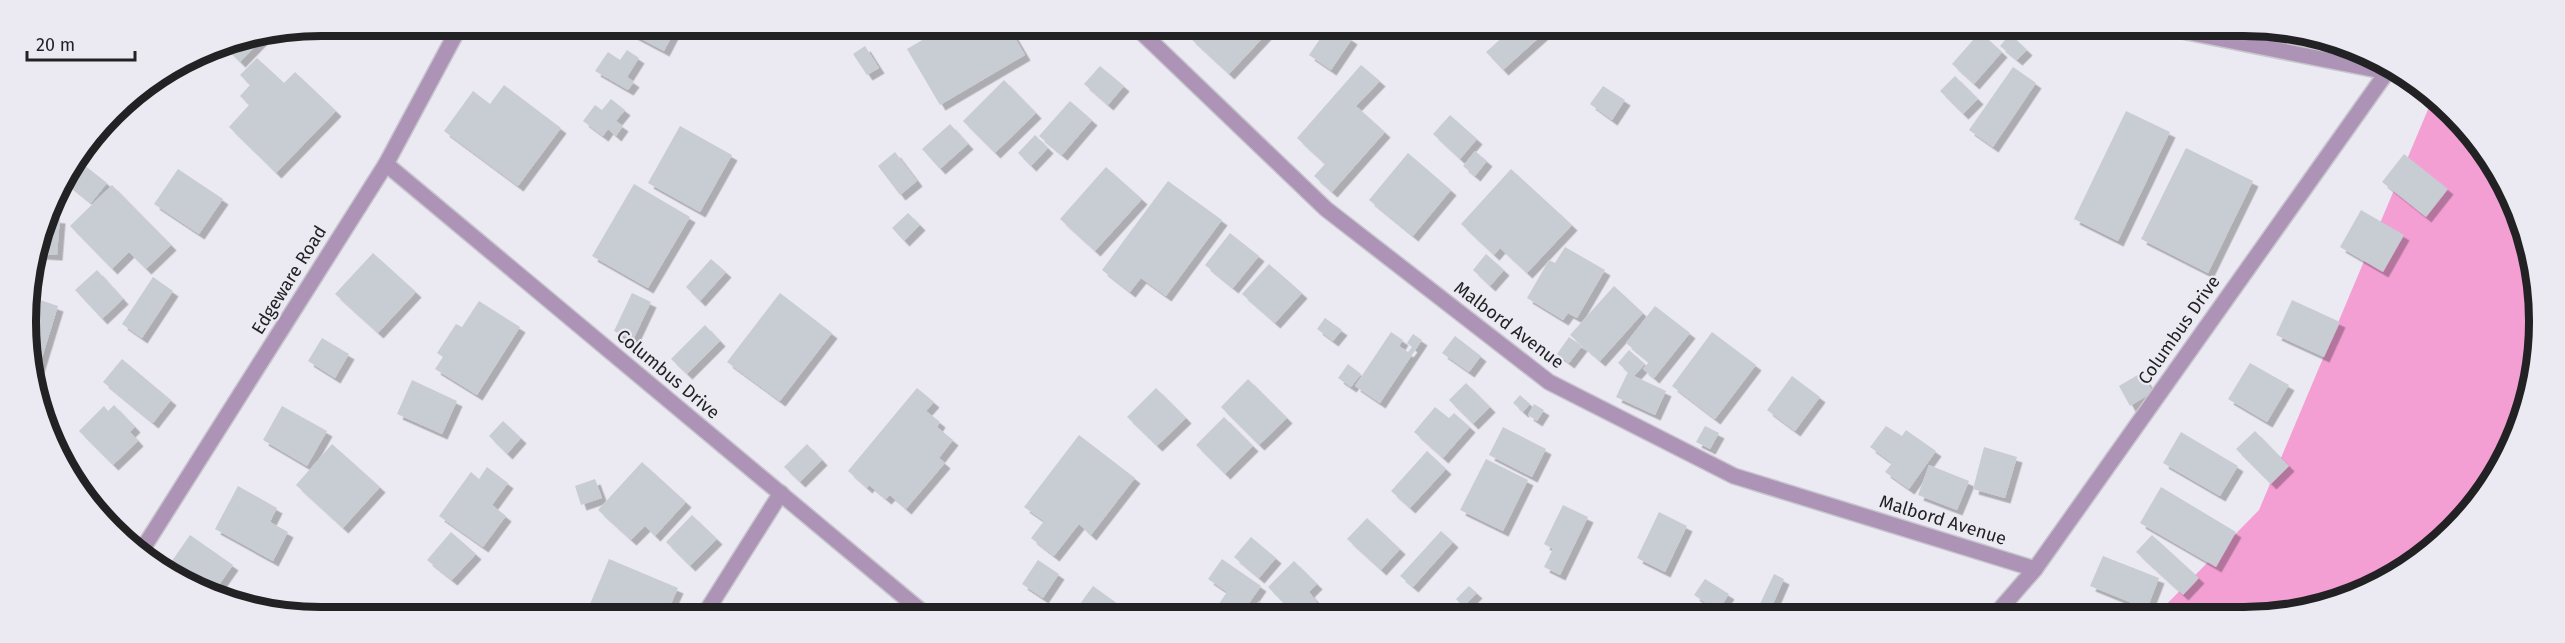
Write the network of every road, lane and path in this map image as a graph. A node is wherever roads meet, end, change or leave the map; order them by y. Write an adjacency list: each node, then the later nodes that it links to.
1 (455, 36): 6 (street, Edgeware Road)
2 (1145, 36): 9 (street, Malbord Avenue)
3 (2211, 36): 4 (street)
4 (2368, 64)
5 (2385, 74): 9 (street, Columbus Drive)
6 (386, 164): 7 (street, Columbus Drive); 8 (street, Edgeware Road)
7 (780, 493): 10 (street); 11 (street, Columbus Drive)
8 (145, 545)
9 (2035, 569): 12 (street, Columbus Drive)
10 (709, 607)
11 (916, 607)
12 (2002, 607)

